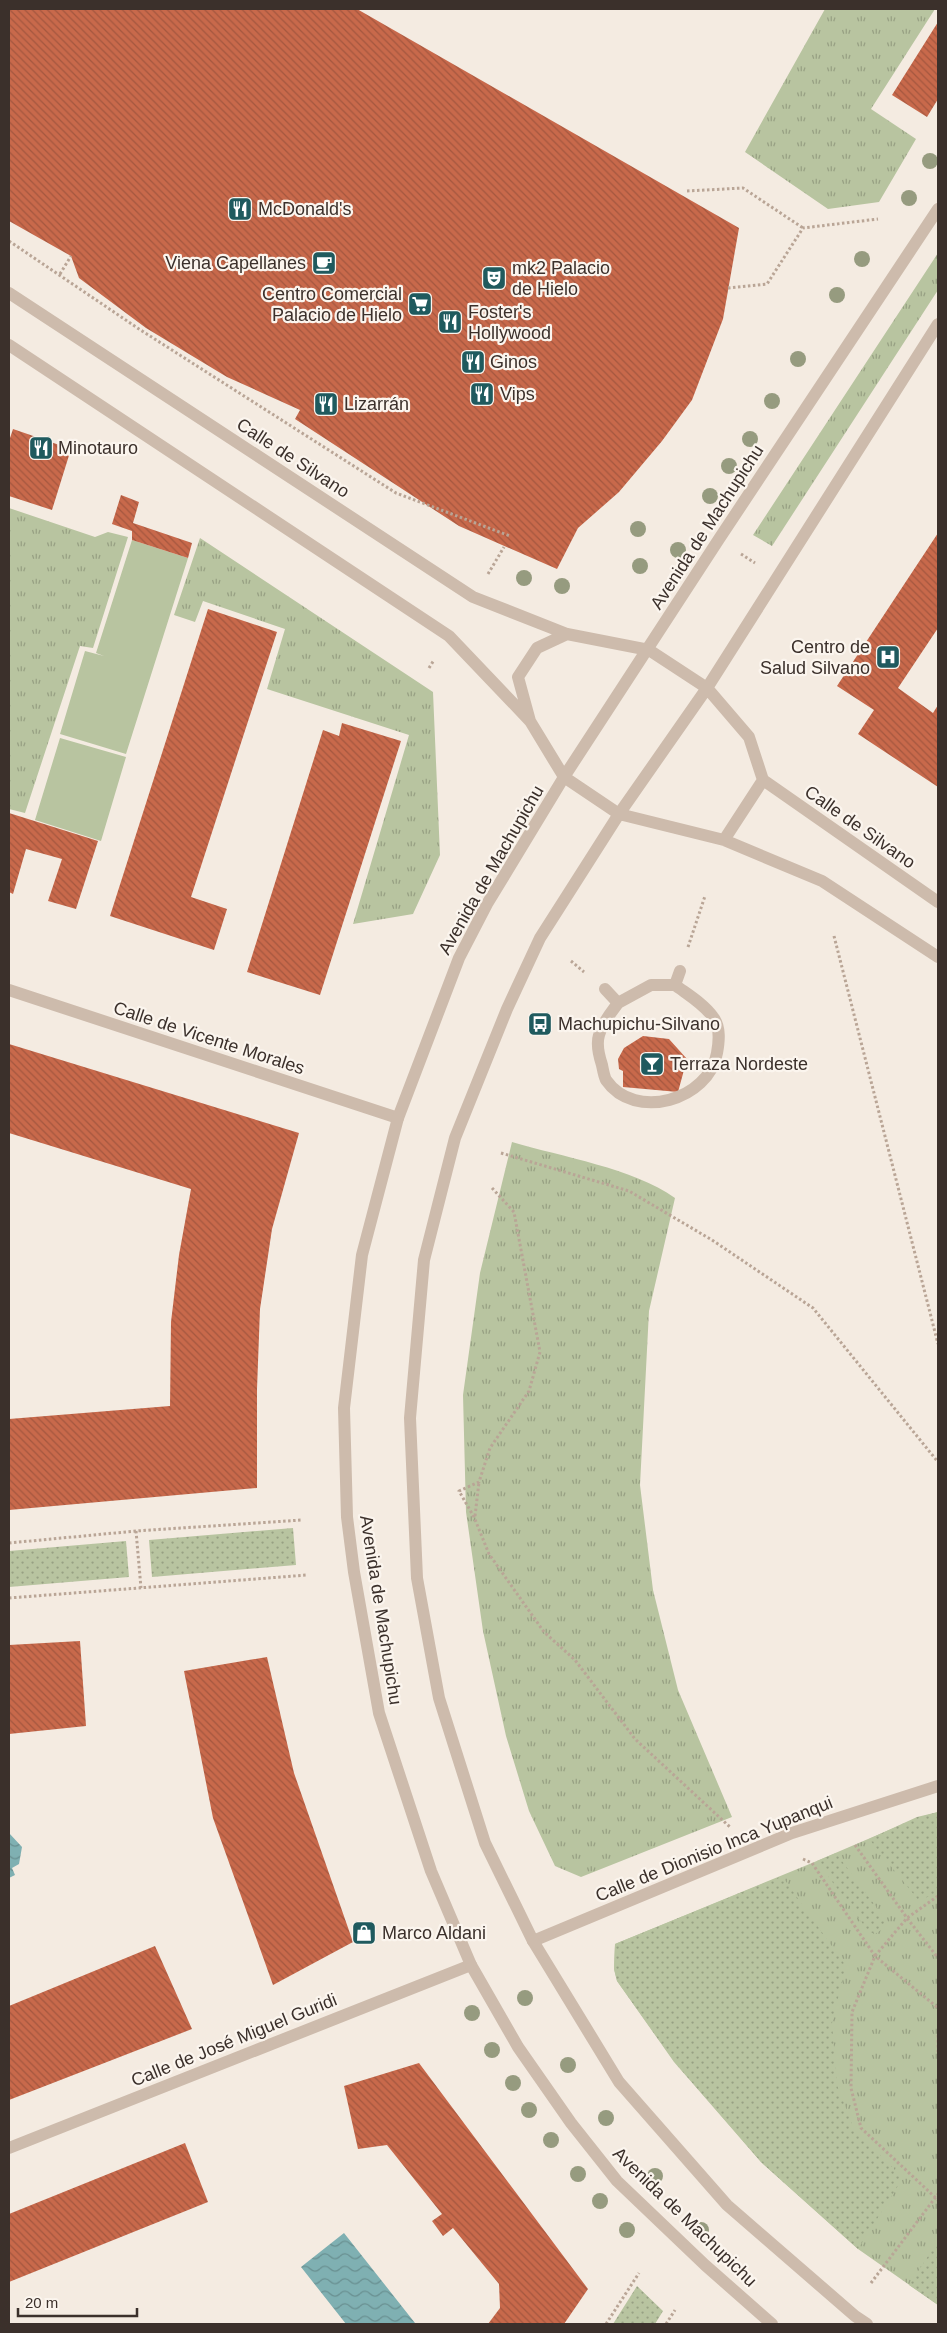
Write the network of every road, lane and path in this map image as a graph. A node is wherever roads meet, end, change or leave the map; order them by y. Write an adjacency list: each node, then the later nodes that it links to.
1 (687, 192): 4 (path)
2 (938, 209): 16 (street, Avenida de Machupichu)
3 (878, 219): 4 (path)
4 (803, 228): 8 (path)
5 (9, 240): 7 (path)
6 (71, 256): 7 (path)
7 (60, 274): 12 (path)
8 (728, 288)
9 (9, 293): 15 (street, Calle de Silvano)
10 (938, 324): 17 (street)
11 (9, 345): 18 (street)
12 (510, 536)
13 (740, 553): 14 (path)
14 (759, 565)
15 (567, 634): 16 (street, Calle de Silvano); 18 (street)
16 (648, 650): 17 (street); 19 (street, Avenida de Machupichu)
17 (707, 688): 20 (street); 21 (street)
18 (530, 721): 19 (street)
19 (564, 777): 21 (street); 32 (street, Avenida de Machupichu)
20 (763, 780): 22 (street); 24 (street, Calle de Silvano)
21 (619, 814): 22 (street); 50 (street)
22 (724, 840): 26 (street)
23 (705, 896): 27 (path)
24 (938, 902)
25 (834, 936): 35 (path)
26 (938, 957)
27 (680, 972): 28 (street)
28 (675, 985): 31 (street); 31 (street)
29 (605, 989): 31 (street)
30 (9, 990): 32 (street, Calle de Vicente Morales)
31 (618, 1003)
32 (398, 1118): 53 (street, Avenida de Machupichu)
33 (501, 1153): 36 (path)
34 (492, 1188): 37 (path)
35 (938, 1344)
36 (938, 1462)
37 (479, 1482): 38 (path); 38 (path)
38 (474, 1517): 46 (path)
39 (302, 1520): 40 (path)
40 (136, 1531): 41 (path); 43 (path)
41 (9, 1543)
42 (307, 1575): 43 (path)
43 (141, 1588): 44 (path)
44 (9, 1598)
45 (938, 1786): 46 (street, Calle de Dionisio Inca Yupanqui)
46 (772, 1843): 50 (street, Calle de Dionisio Inca Yupanqui); 51 (path)
47 (855, 1845): 49 (path)
48 (938, 1896): 49 (path)
49 (907, 1918): 51 (path); 52 (path)
50 (532, 1941): 66 (street)
51 (875, 1956): 54 (path); 59 (path)
52 (938, 1958)
53 (472, 1965): 57 (street, Calle de José Miguel Guridi); 65 (street, Avenida de Machupichu)
54 (938, 2008)
55 (938, 2035): 56 (path)
56 (938, 2052)
57 (9, 2148)
58 (938, 2194): 59 (path)
59 (937, 2199): 61 (path)
60 (639, 2273): 63 (path)
61 (871, 2283)
62 (675, 2310): 64 (path)
63 (606, 2324)
64 (666, 2324)
65 (772, 2324)
66 (867, 2324)

